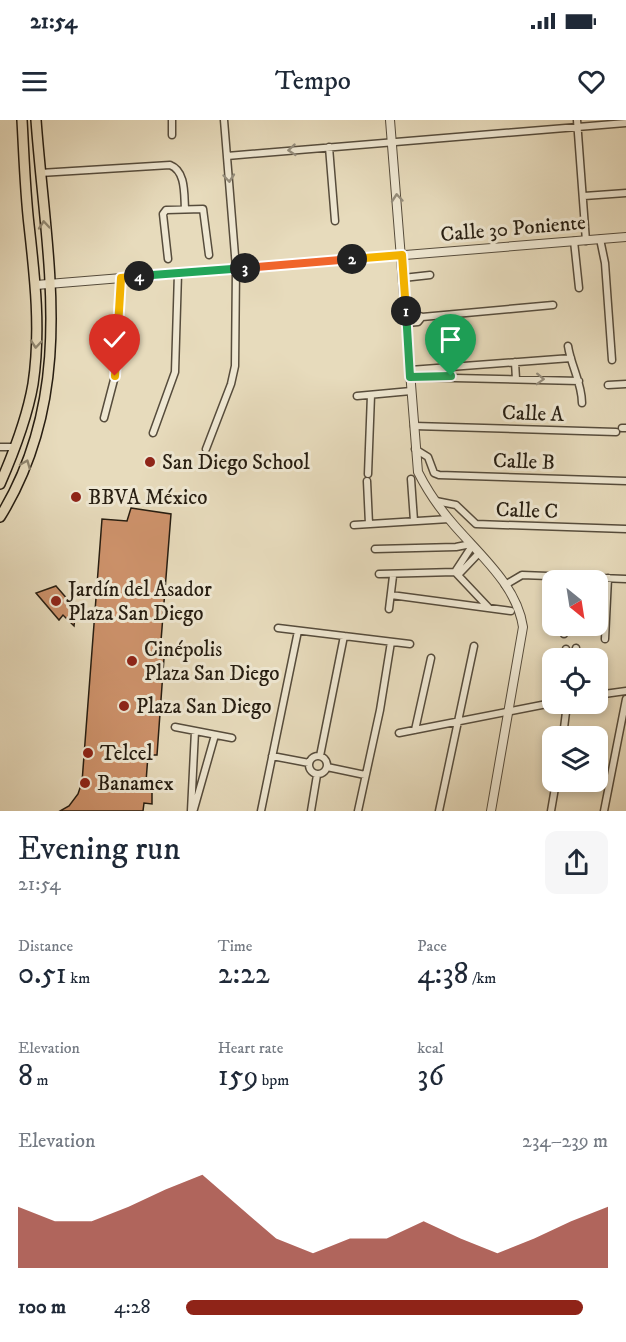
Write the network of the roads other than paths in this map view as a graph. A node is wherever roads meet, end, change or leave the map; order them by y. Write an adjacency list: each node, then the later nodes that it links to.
1 (22, 120): 30 (main road)
2 (36, 120): 12 (main road)
3 (172, 120): 8 (street)
4 (224, 120): 11 (street)
5 (390, 120): 9 (street)
6 (577, 123): 7 (street); 9 (street); 14 (street)
7 (626, 123)
8 (172, 135)
9 (392, 141): 10 (street); 22 (street, one-way to 9)
10 (329, 147): 11 (street, one-way to 11); 16 (street)
11 (227, 156): 24 (street, one-way to 24)
12 (40, 173): 15 (street); 29 (main road, one-way to 12)
13 (626, 193): 14 (street)
14 (584, 196): 20 (street)
15 (185, 209): 21 (street); 23 (street)
16 (335, 221)
17 (626, 237): 18 (street, Calle 30 Poniente)
18 (600, 239): 20 (street, Calle 30 Poniente); 36 (street)
19 (574, 241): 20 (street, Calle 30 Poniente); 22 (street, Calle 30 Poniente); 31 (street)
20 (585, 241)
21 (209, 255)
22 (402, 255): 24 (street, Calle 30 Poniente); 28 (street)
23 (168, 259)
24 (236, 268): 25 (street, Calle 30 Poniente); 54 (street)
25 (178, 273): 27 (street, Calle 30 Poniente); 50 (street)
26 (430, 275): 28 (street)
27 (121, 278): 29 (street, Calle 30 Poniente); 47 (street)
28 (403, 278): 33 (street)
29 (50, 283): 30 (street, Calle 30 Poniente); 59 (main road, one-way to 29)
30 (36, 285): 52 (main road, one-way to 52)
31 (579, 288)
32 (553, 305): 33 (street)
33 (406, 319): 38 (street)
34 (568, 346): 35 (street)
35 (571, 358): 37 (street); 40 (street)
36 (612, 360)
37 (515, 362): 38 (street); 39 (street)
38 (410, 373): 39 (street); 43 (street)
39 (516, 379): 40 (street, one-way to 40)
40 (579, 381): 46 (street)
41 (626, 384): 42 (street)
42 (608, 385)
43 (411, 391): 44 (street); 48 (street)
44 (371, 395): 45 (street); 62 (street)
45 (357, 396)
46 (582, 403)
47 (104, 418)
48 (414, 426): 49 (street, Calle A); 53 (street)
49 (621, 430)
50 (153, 433)
51 (0, 447): 52 (street)
52 (16, 447): 57 (main road)
53 (416, 449): 56 (street, Calle B); 58 (street)
54 (206, 450)
55 (411, 479): 61 (street)
56 (626, 481)
57 (0, 484)
58 (436, 501): 60 (street); 64 (street, Calle C)
59 (0, 517)
60 (449, 519): 61 (street); 65 (street)
61 (414, 521): 62 (street)
62 (369, 524): 63 (street)
63 (354, 525)
64 (626, 529)
65 (471, 545): 66 (street); 67 (street); 68 (street)
66 (375, 549)
67 (479, 553): 68 (street); 74 (street)
68 (457, 573): 70 (street); 76 (street)
69 (379, 574): 70 (street)
70 (393, 576): 75 (street)
71 (542, 577): 74 (street)
72 (608, 578): 73 (street)
73 (626, 579)
74 (505, 585): 92 (street)
75 (391, 595): 76 (street); 77 (street)
76 (489, 608): 78 (street)
77 (389, 609)
78 (511, 611)
79 (278, 628): 80 (street)
80 (298, 631): 81 (street); 100 (street)
81 (344, 636): 84 (street); 101 (street)
82 (605, 636): 83 (street)
83 (605, 639)
84 (391, 642): 85 (street); 105 (street)
85 (410, 644)
86 (474, 646): 93 (street)
87 (431, 658): 95 (street)
88 (626, 691): 89 (street)
89 (608, 693)
90 (626, 699): 114 (street)
91 (542, 705): 92 (street)
92 (509, 711): 93 (street); 112 (street)
93 (457, 722): 95 (street); 111 (street)
94 (175, 727): 96 (street)
95 (415, 730): 97 (street)
96 (195, 731): 98 (street); 107 (street)
97 (399, 733)
98 (215, 735): 99 (street); 107 (street)
99 (232, 738)
100 (272, 756): 102 (street); 108 (street)
101 (320, 756): 102 (street); 103 (street)
102 (309, 763): 104 (street)
103 (327, 767): 104 (street); 105 (street)
104 (317, 775): 109 (street)
105 (365, 775): 110 (street)
106 (554, 792): 113 (street)
107 (193, 811)
108 (261, 811)
109 (311, 811)
110 (358, 811)
111 (439, 811)
112 (491, 811)
113 (551, 811)
114 (604, 811)

